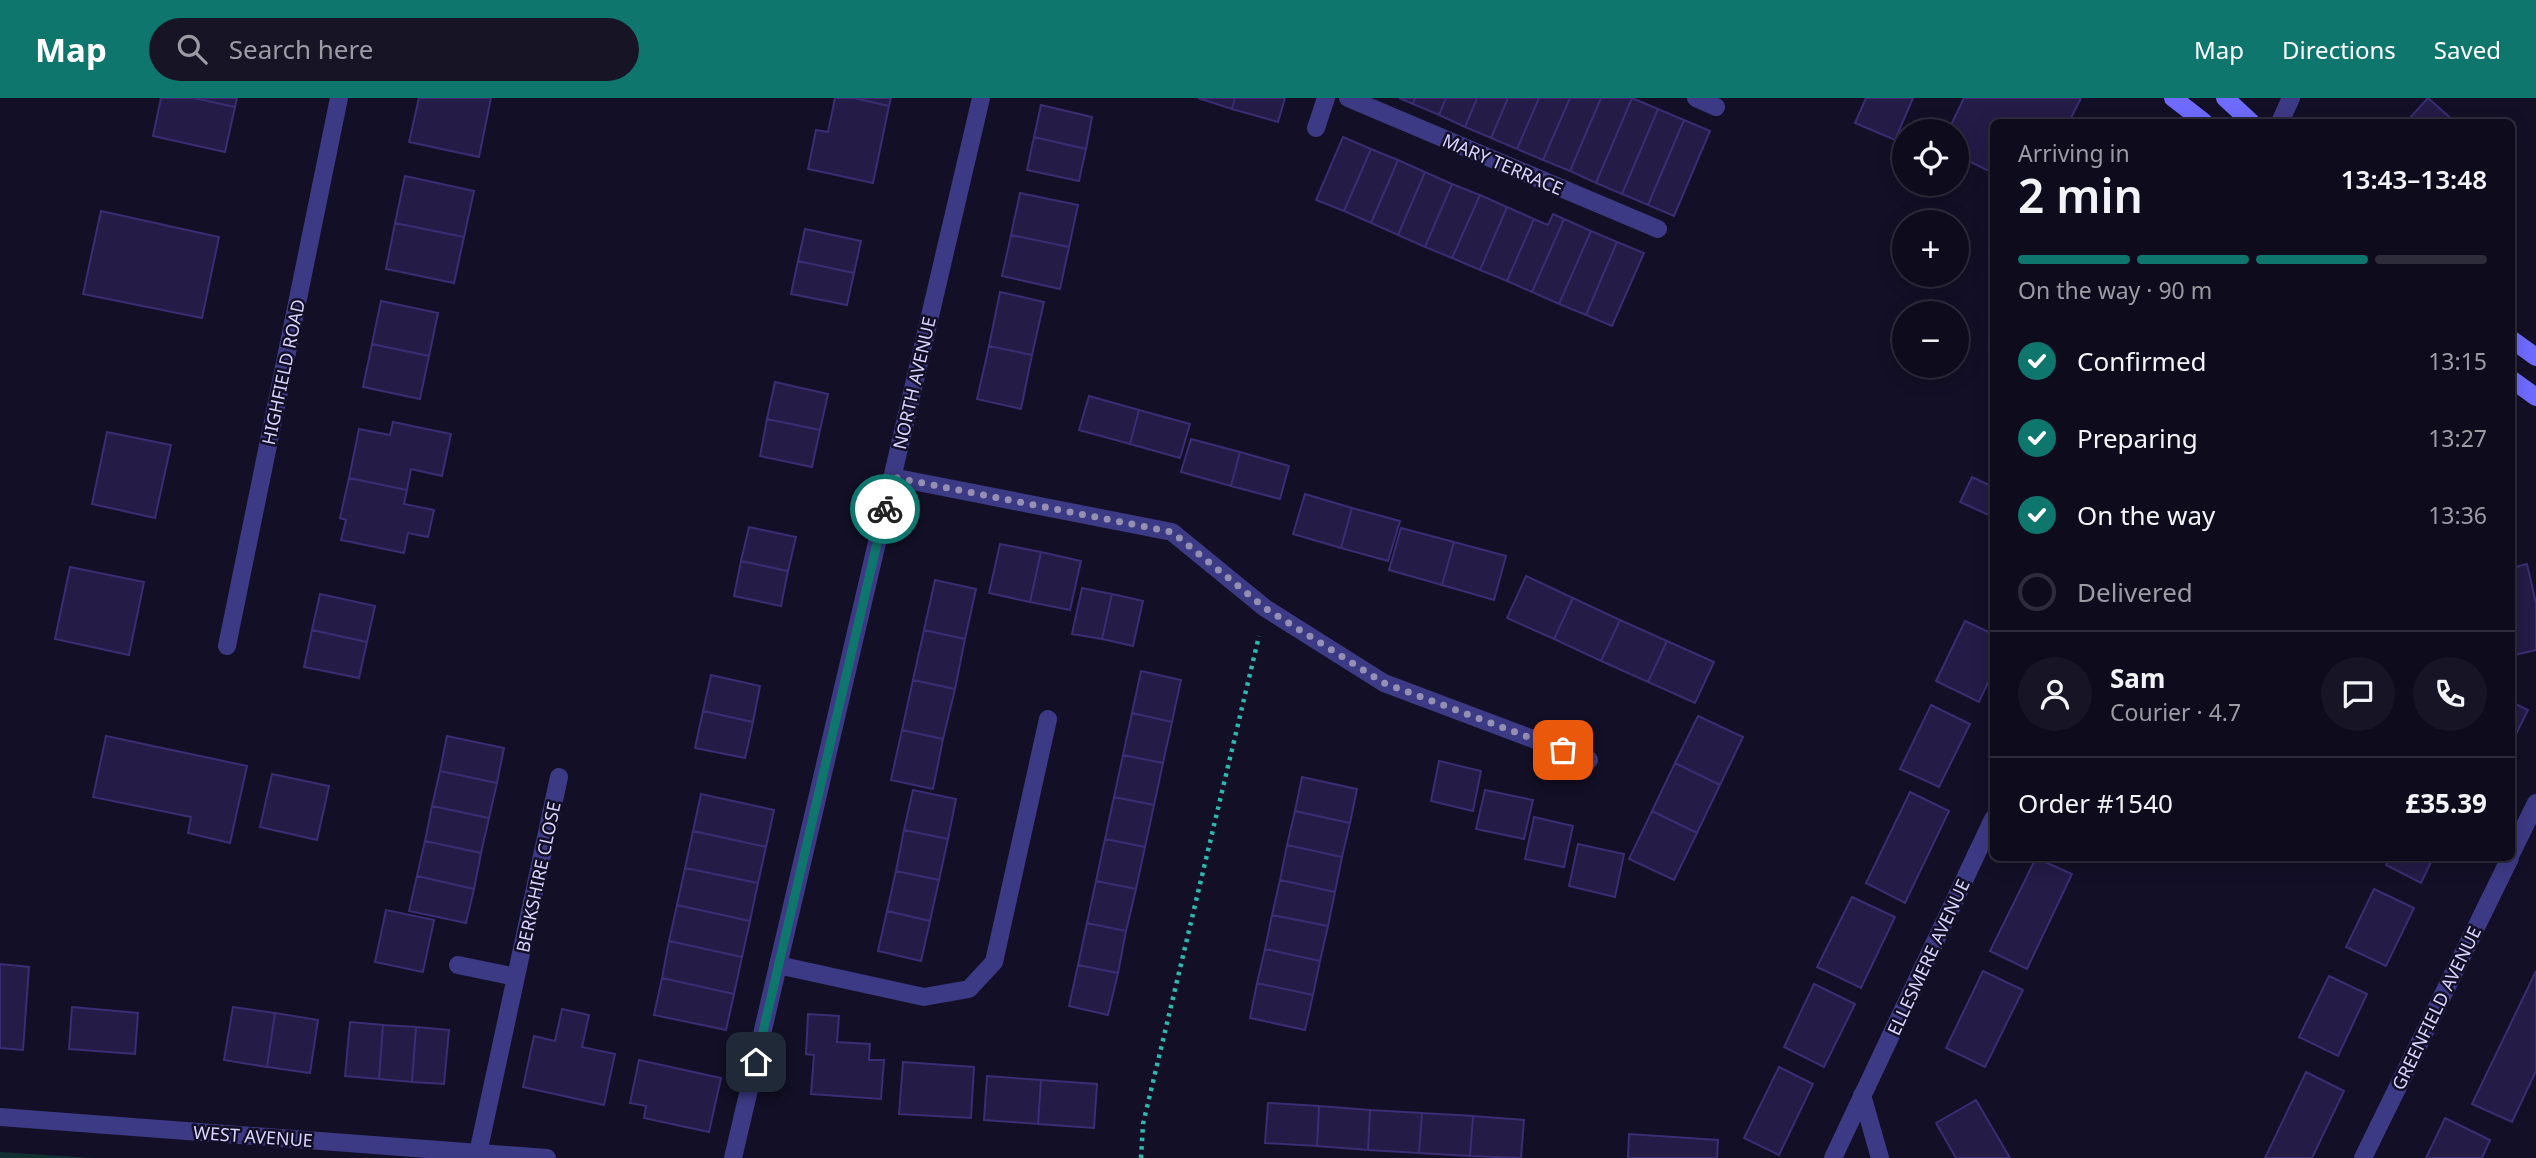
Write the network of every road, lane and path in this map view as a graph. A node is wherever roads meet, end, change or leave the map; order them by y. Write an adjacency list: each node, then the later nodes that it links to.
1 (339, 98): 21 (street, HIGHFIELD ROAD)
2 (981, 98): 19 (street, NORTH AVENUE)
3 (1326, 98): 13 (street)
4 (1348, 98): 14 (street, MARY TERRACE)
5 (1696, 98): 9 (street)
6 (2173, 98): 10 (main road)
7 (2225, 98): 11 (main road)
8 (2291, 98): 12 (street)
9 (1716, 107)
10 (2200, 119)
11 (2248, 119)
12 (2281, 119)
13 (1316, 128)
14 (1658, 229)
15 (2515, 342): 16 (main road)
16 (2536, 357)
17 (2515, 382): 18 (main road)
18 (2536, 397)
19 (892, 477): 20 (street); 30 (street, NORTH AVENUE)
20 (1265, 608): 23 (street); 37 (path)
21 (227, 646)
22 (1048, 719): 30 (street)
23 (1589, 760)
24 (559, 777): 31 (street, BERKSHIRE CLOSE)
25 (2536, 803): 27 (street, GREENFIELD AVENUE)
26 (1990, 825): 32 (street, ELLESMERE AVENUE)
27 (2515, 846)
28 (2508, 861): 40 (street, GREENFIELD AVENUE)
29 (458, 965): 31 (street, BERKSHIRE CLOSE)
30 (778, 965): 36 (street, NORTH AVENUE)
31 (516, 977): 34 (street, BERKSHIRE CLOSE)
32 (1863, 1095): 38 (street, ELLESMERE AVENUE); 39 (street)
33 (0, 1117): 34 (street, WEST AVENUE)
34 (478, 1153): 35 (street, WEST AVENUE)
35 (547, 1158)
36 (733, 1158)
37 (1141, 1158)
38 (1833, 1158)
39 (1880, 1158)
40 (2363, 1158)

